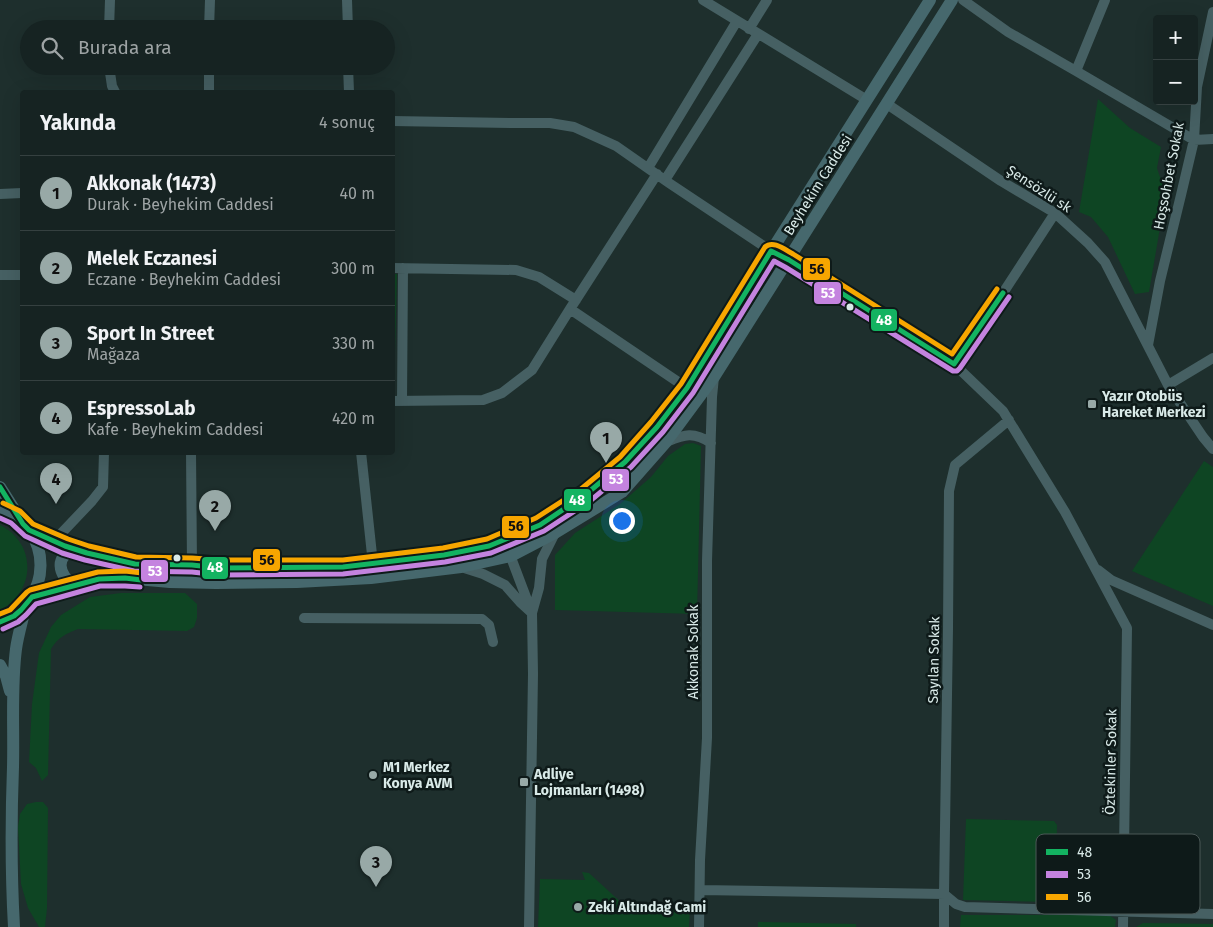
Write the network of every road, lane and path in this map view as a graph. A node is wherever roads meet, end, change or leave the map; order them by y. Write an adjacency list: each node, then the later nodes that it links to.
1 (110, 0): 11 (street)
2 (210, 0): 12 (street)
3 (347, 0): 13 (street)
4 (703, 0): 14 (street)
5 (767, 0): 15 (street)
6 (930, 0): 23 (main road, Beyhekim Caddesi)
7 (952, 0): 24 (main road, Beyhekim Caddesi)
8 (963, 0): 16 (street)
9 (1104, 0): 16 (street)
10 (1213, 12): 27 (street, Hoşsohbet Sokak)
11 (109, 20)
12 (209, 20)
13 (348, 20)
14 (737, 21): 15 (street); 28 (street)
15 (754, 31): 23 (street); 29 (street)
16 (1076, 71): 27 (street)
17 (111, 75): 20 (street)
18 (209, 75): 21 (street)
19 (348, 75): 22 (street)
20 (114, 90)
21 (209, 90)
22 (349, 90)
23 (866, 100): 33 (main road, Beyhekim Caddesi)
24 (887, 104): 32 (street, Şensözlü sk); 34 (main road, Beyhekim Caddesi)
25 (395, 121): 28 (street)
26 (1213, 139): 27 (street)
27 (1194, 140): 40 (street, Hoşsohbet Sokak)
28 (648, 168): 29 (street)
29 (661, 177): 33 (street); 38 (street)
30 (20, 193): 31 (street)
31 (0, 194)
32 (1055, 213): 40 (street, Şensözlü sk); 42 (street)
33 (771, 251): 34 (street); 45 (main road, Beyhekim Caddesi)
34 (789, 260): 42 (street); 43 (main road, Beyhekim Caddesi)
35 (398, 268): 38 (street); 46 (street)
36 (0, 275): 37 (street)
37 (20, 276)
38 (576, 300): 39 (street)
39 (570, 309): 45 (street); 46 (street)
40 (1148, 345): 44 (street, Şensözlü sk)
41 (1213, 358): 44 (street)
42 (954, 364): 47 (street)
43 (714, 377): 48 (main road, Beyhekim Caddesi); 49 (street, Akkonak Sokak)
44 (1168, 385): 50 (street, Şensözlü sk)
45 (687, 388): 58 (main road, Beyhekim Caddesi)
46 (397, 401)
47 (1008, 420): 65 (street); 77 (street, Sayılan Sokak)
48 (666, 442): 49 (street); 57 (main road, Beyhekim Caddesi)
49 (711, 443): 76 (street, Akkonak Sokak)
50 (1213, 449)
51 (104, 455): 59 (street)
52 (191, 455): 63 (street)
53 (361, 455): 62 (street)
54 (0, 488): 56 (main road)
55 (0, 510): 56 (main road, Beyhekim Caddesi)
56 (26, 527): 59 (main road, Beyhekim Caddesi); 67 (main road)
57 (555, 533): 61 (main road, Beyhekim Caddesi); 68 (street)
58 (504, 540): 61 (street); 62 (main road, Beyhekim Caddesi)
59 (54, 541): 60 (main road, Beyhekim Caddesi)
60 (75, 550): 63 (main road, Beyhekim Caddesi); 66 (main road)
61 (511, 556): 64 (main road, Beyhekim Caddesi); 68 (street)
62 (373, 564): 63 (main road, Beyhekim Caddesi)
63 (192, 565)
64 (461, 567): 66 (main road, Beyhekim Caddesi); 68 (street)
65 (1095, 568): 71 (street); 75 (street, Öztekinler Sokak)
66 (74, 585): 67 (main road, Beyhekim Caddesi)
67 (29, 601): 70 (main road); 74 (main road)
68 (532, 613): 83 (street)
69 (304, 618): 72 (street)
70 (0, 622)
71 (1213, 625)
72 (493, 642)
73 (0, 665): 74 (main road)
74 (13, 700): 82 (main road)
75 (1123, 834)
76 (700, 890): 77 (street); 84 (street, Akkonak Sokak)
77 (944, 894): 78 (street); 85 (street, Sayılan Sokak)
78 (1036, 910)
79 (1122, 914): 86 (street, Öztekinler Sokak)
80 (1200, 914): 81 (street)
81 (1213, 914)
82 (14, 927)
83 (529, 927)
84 (699, 927)
85 (944, 927)
86 (1123, 927)

